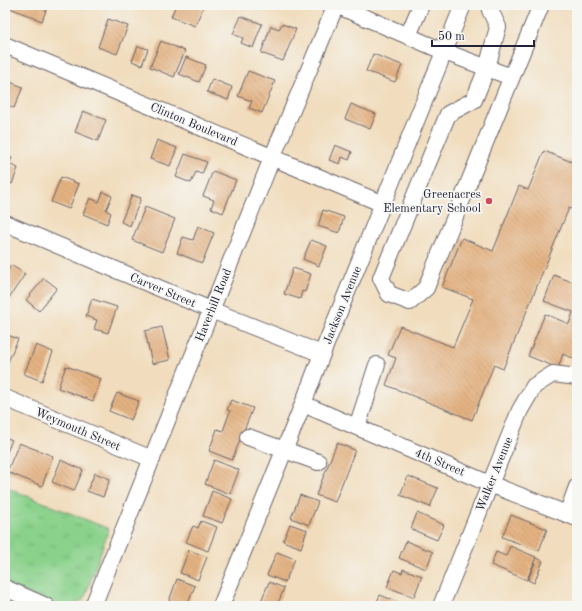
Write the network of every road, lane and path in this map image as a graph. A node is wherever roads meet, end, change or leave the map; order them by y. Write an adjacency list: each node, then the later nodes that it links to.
1 (336, 5): 6 (street); 11 (street, Haverhill Road)
2 (421, 5): 6 (street)
3 (463, 5): 8 (street, Jackson Avenue)
4 (491, 5): 9 (street)
5 (541, 5): 10 (street)
6 (408, 36): 8 (street)
7 (5, 45): 11 (street, Clinton Boulevard)
8 (445, 52): 9 (street); 12 (street, Jackson Avenue)
9 (487, 68): 10 (street); 10 (street)
10 (511, 77)
11 (272, 158): 12 (street, Clinton Boulevard); 14 (street, Haverhill Road)
12 (383, 204): 15 (street, Jackson Avenue)
13 (5, 223): 14 (street, Carver Street)
14 (211, 310): 15 (street, Carver Street); 23 (street, Haverhill Road)
15 (322, 354): 19 (street, Jackson Avenue)
16 (377, 365): 20 (street)
17 (577, 377): 25 (street, Walker Avenue)
18 (5, 398): 23 (street, Weymouth Street)
19 (304, 404): 20 (street, 4th Street); 22 (street, Jackson Avenue)
20 (357, 427): 25 (street, 4th Street)
21 (248, 437): 22 (street)
22 (285, 450): 24 (street); 31 (street, Jackson Avenue)
23 (152, 459): 30 (street, Haverhill Road)
24 (318, 462)
25 (490, 484): 27 (street, 4th Street); 32 (street, Walker Avenue)
26 (577, 487): 27 (street)
27 (572, 516)
28 (5, 588): 29 (street)
29 (37, 604)
30 (93, 606)
31 (221, 606)
32 (440, 606)

